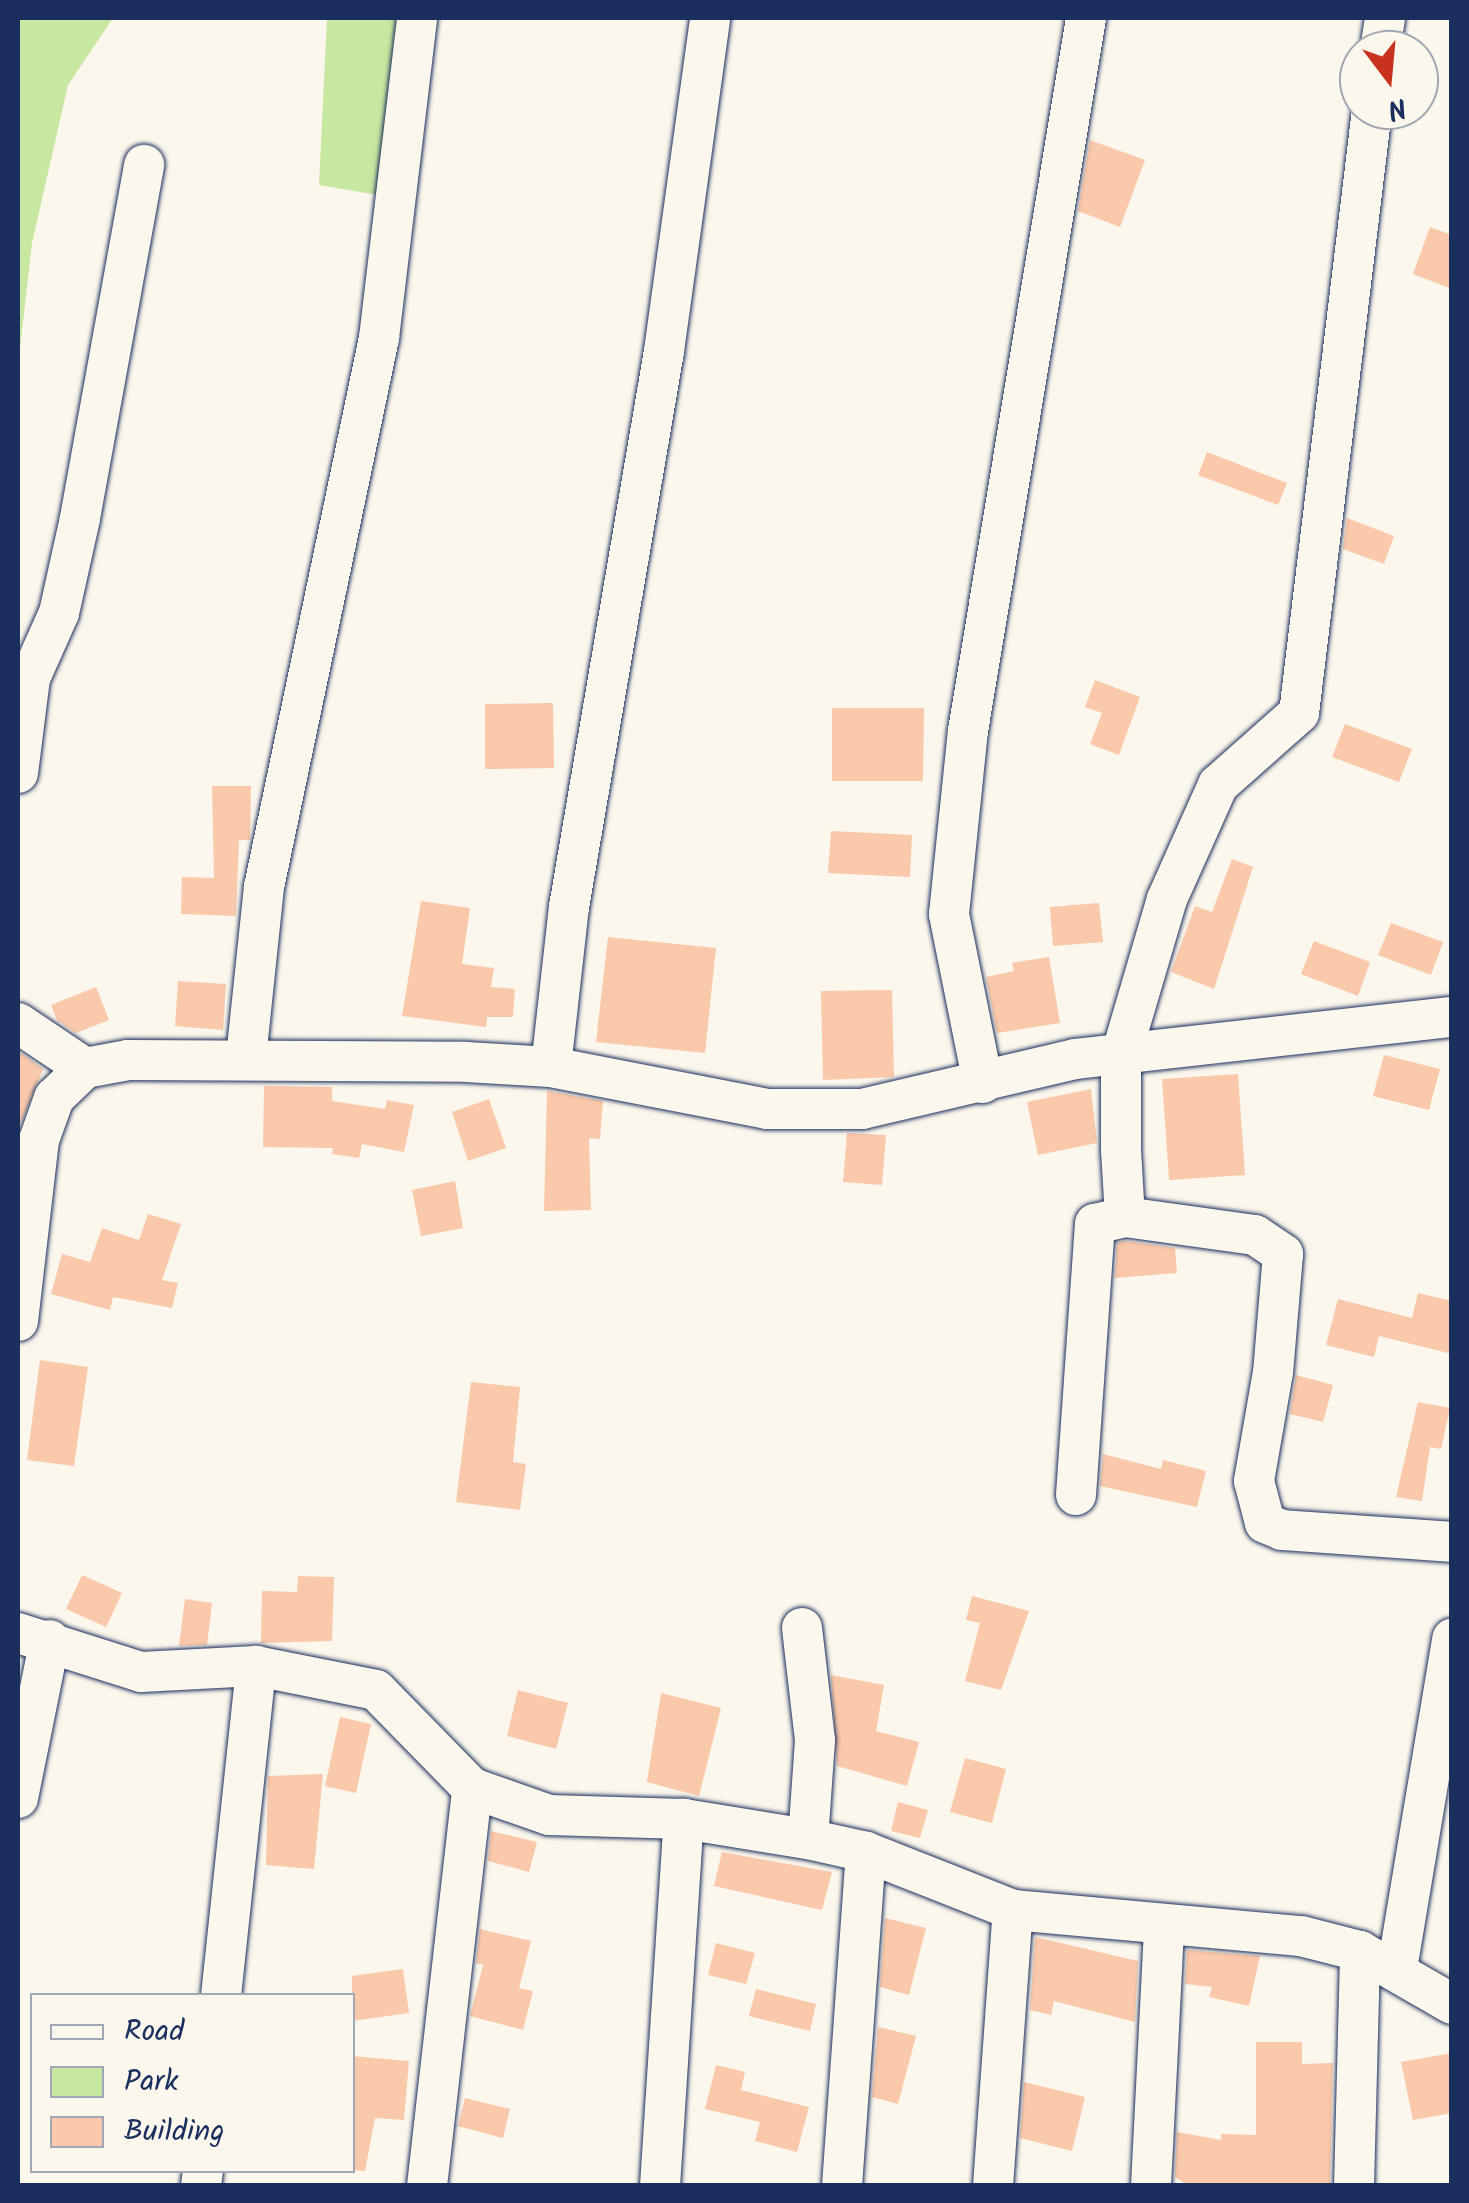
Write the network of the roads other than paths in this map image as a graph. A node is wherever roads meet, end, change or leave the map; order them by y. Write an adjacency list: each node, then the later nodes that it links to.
1 (418, 18): 10 (street)
2 (710, 18): 11 (street)
3 (1086, 18): 13 (street)
4 (1370, 130): 9 (street)
5 (144, 165): 6 (street)
6 (18, 774)
7 (1452, 1017): 9 (street)
8 (18, 1023): 12 (street)
9 (1121, 1055): 13 (street); 14 (street)
10 (246, 1058): 11 (street); 12 (street)
11 (551, 1067): 13 (street)
12 (85, 1068): 15 (street)
13 (983, 1083)
14 (1125, 1217): 16 (street); 17 (street)
15 (18, 1321)
16 (1076, 1496)
17 (1452, 1542)
18 (802, 1628): 25 (street)
19 (34, 1637): 21 (street); 23 (street)
20 (1452, 1639): 30 (street)
21 (256, 1666): 22 (street); 31 (street)
22 (472, 1788): 24 (street); 33 (street)
23 (18, 1798)
24 (684, 1819): 25 (street); 34 (street)
25 (808, 1839): 26 (street)
26 (866, 1852): 27 (street); 35 (street)
27 (1013, 1910): 28 (street); 36 (street)
28 (1164, 1926): 29 (street); 37 (street)
29 (1360, 1951): 30 (street); 38 (street)
30 (1397, 1969): 32 (street)
31 (221, 1993)
32 (1452, 2004)
33 (427, 2186)
34 (660, 2186)
35 (842, 2186)
36 (993, 2186)
37 (1151, 2186)
38 (1354, 2186)

